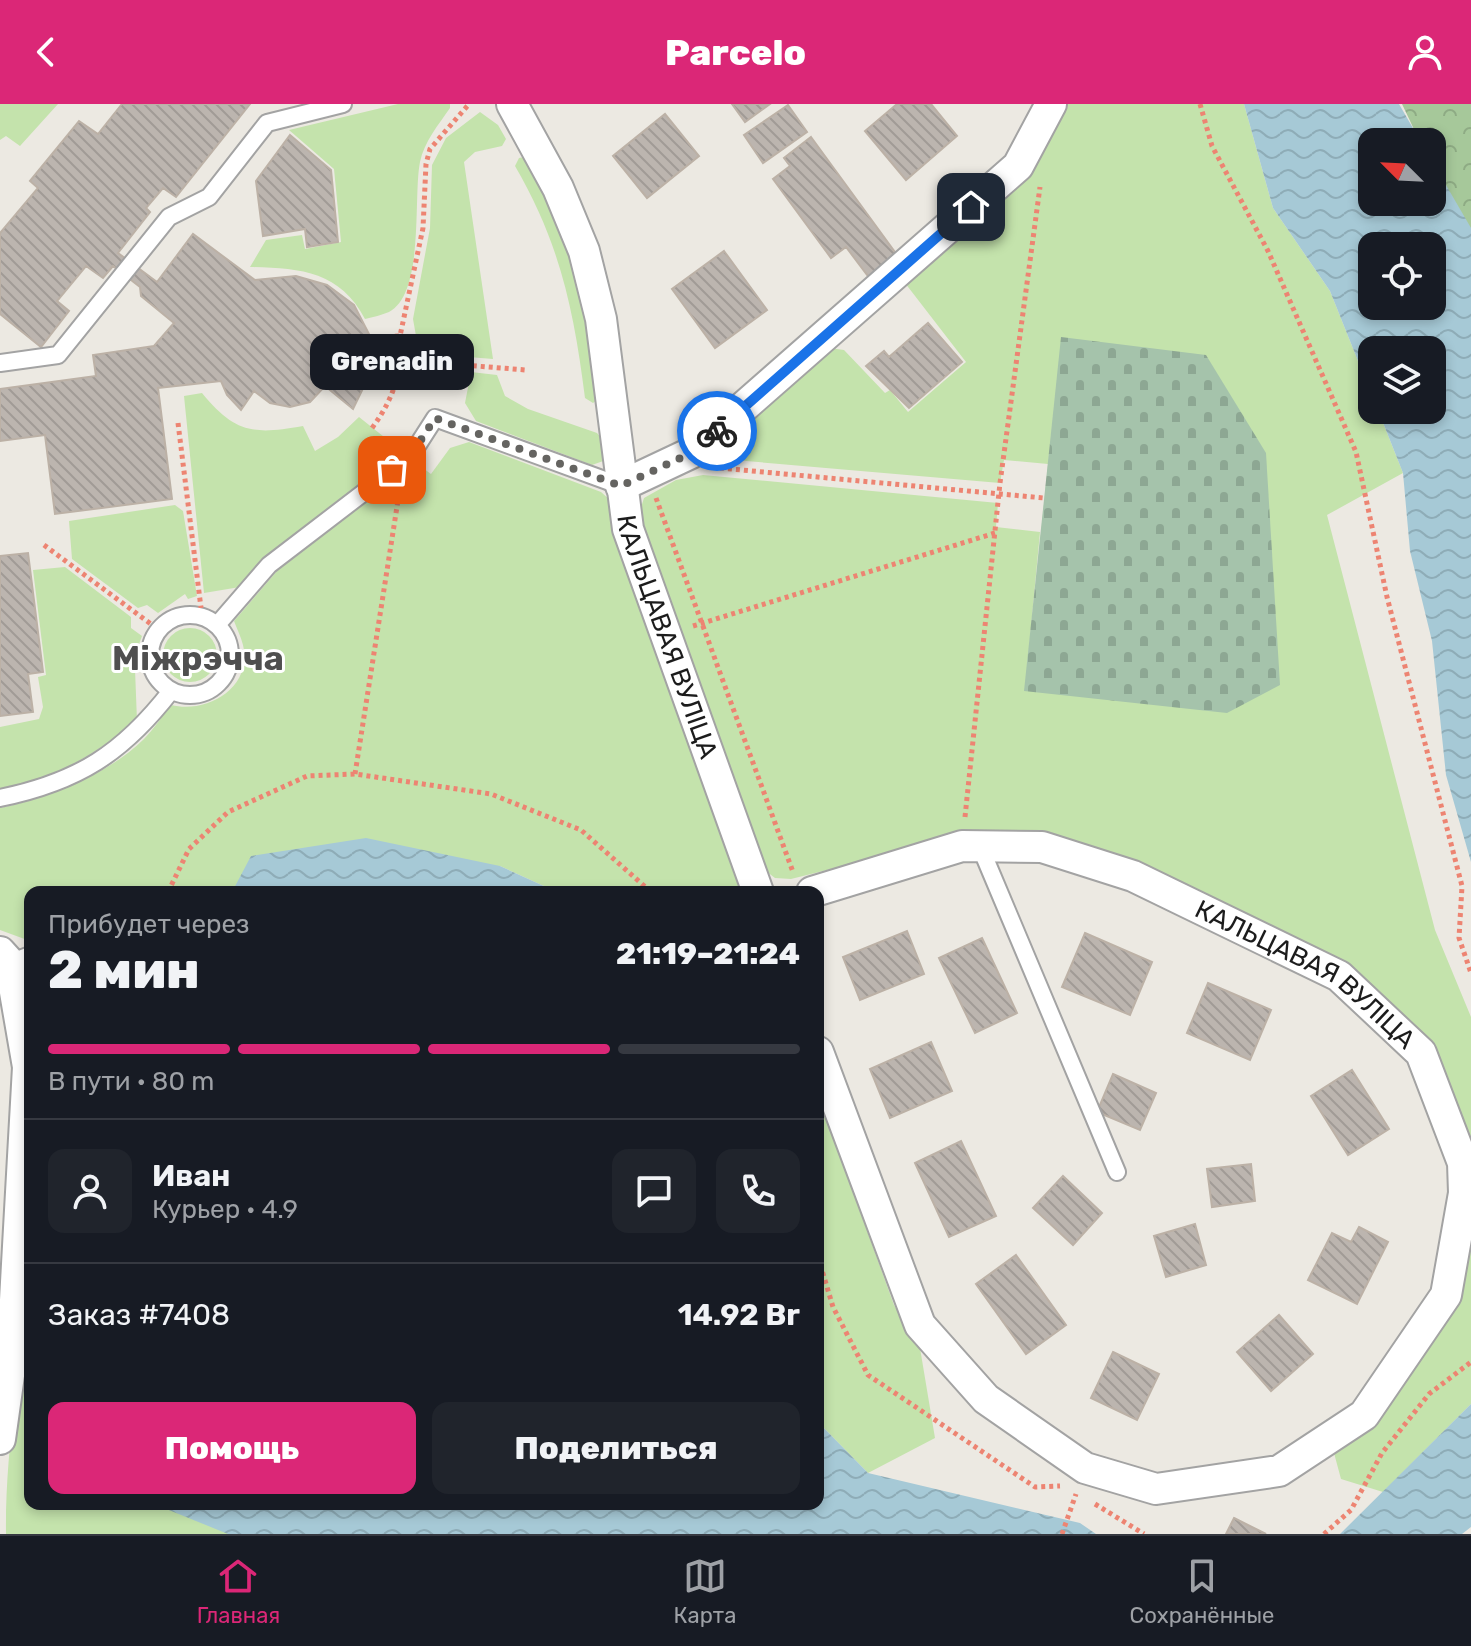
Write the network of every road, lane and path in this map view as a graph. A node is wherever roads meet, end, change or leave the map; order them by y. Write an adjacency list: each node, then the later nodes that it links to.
1 (343, 104): 10 (lane)
2 (469, 104): 7 (path)
3 (512, 104): 16 (street, КАЛЬЦАВАЯ ВУЛІЦА)
4 (1051, 104): 14 (street)
5 (1200, 104): 35 (path)
6 (1040, 182): 17 (path)
7 (400, 336): 8 (path); 9 (path)
8 (371, 338)
9 (401, 360): 11 (path); 13 (path)
10 (0, 363)
11 (526, 370)
12 (178, 423): 21 (path)
13 (372, 428)
14 (691, 453): 16 (street); 17 (path)
15 (392, 470): 16 (lane); 23 (lane); 27 (path)
16 (634, 480): 22 (path); 25 (street, КАЛЬЦАВАЯ ВУЛІЦА)
17 (999, 493): 18 (path); 19 (path)
18 (1044, 498)
19 (995, 533): 22 (path); 29 (path)
20 (44, 545): 24 (path)
21 (201, 617): 23 (lane); 24 (lane)
22 (704, 622): 25 (path); 30 (path)
23 (217, 625): 26 (lane)
24 (159, 630): 26 (lane)
25 (666, 634): 33 (street, КАЛЬЦАВАЯ ВУЛІЦА)
26 (171, 691): 28 (lane)
27 (355, 774): 31 (path); 32 (path)
28 (0, 798)
29 (970, 845): 30 (street, КАЛЬЦАВАЯ ВУЛІЦА); 37 (street, КАЛЬЦАВАЯ ВУЛІЦА); 39 (lane)
30 (803, 884)
31 (171, 886)
32 (644, 886)
33 (756, 886)
34 (13, 956): 36 (street)
35 (1471, 973)
36 (24, 1037)
37 (824, 1068)
38 (24, 1119): 41 (street)
39 (1117, 1172)
40 (824, 1277): 44 (path)
41 (6, 1354): 43 (street)
42 (1471, 1362): 49 (path)
43 (0, 1439)
44 (1065, 1485)
45 (1089, 1500): 48 (path)
46 (1066, 1515): 47 (path)
47 (1062, 1534)
48 (1144, 1534)
49 (1324, 1534)

